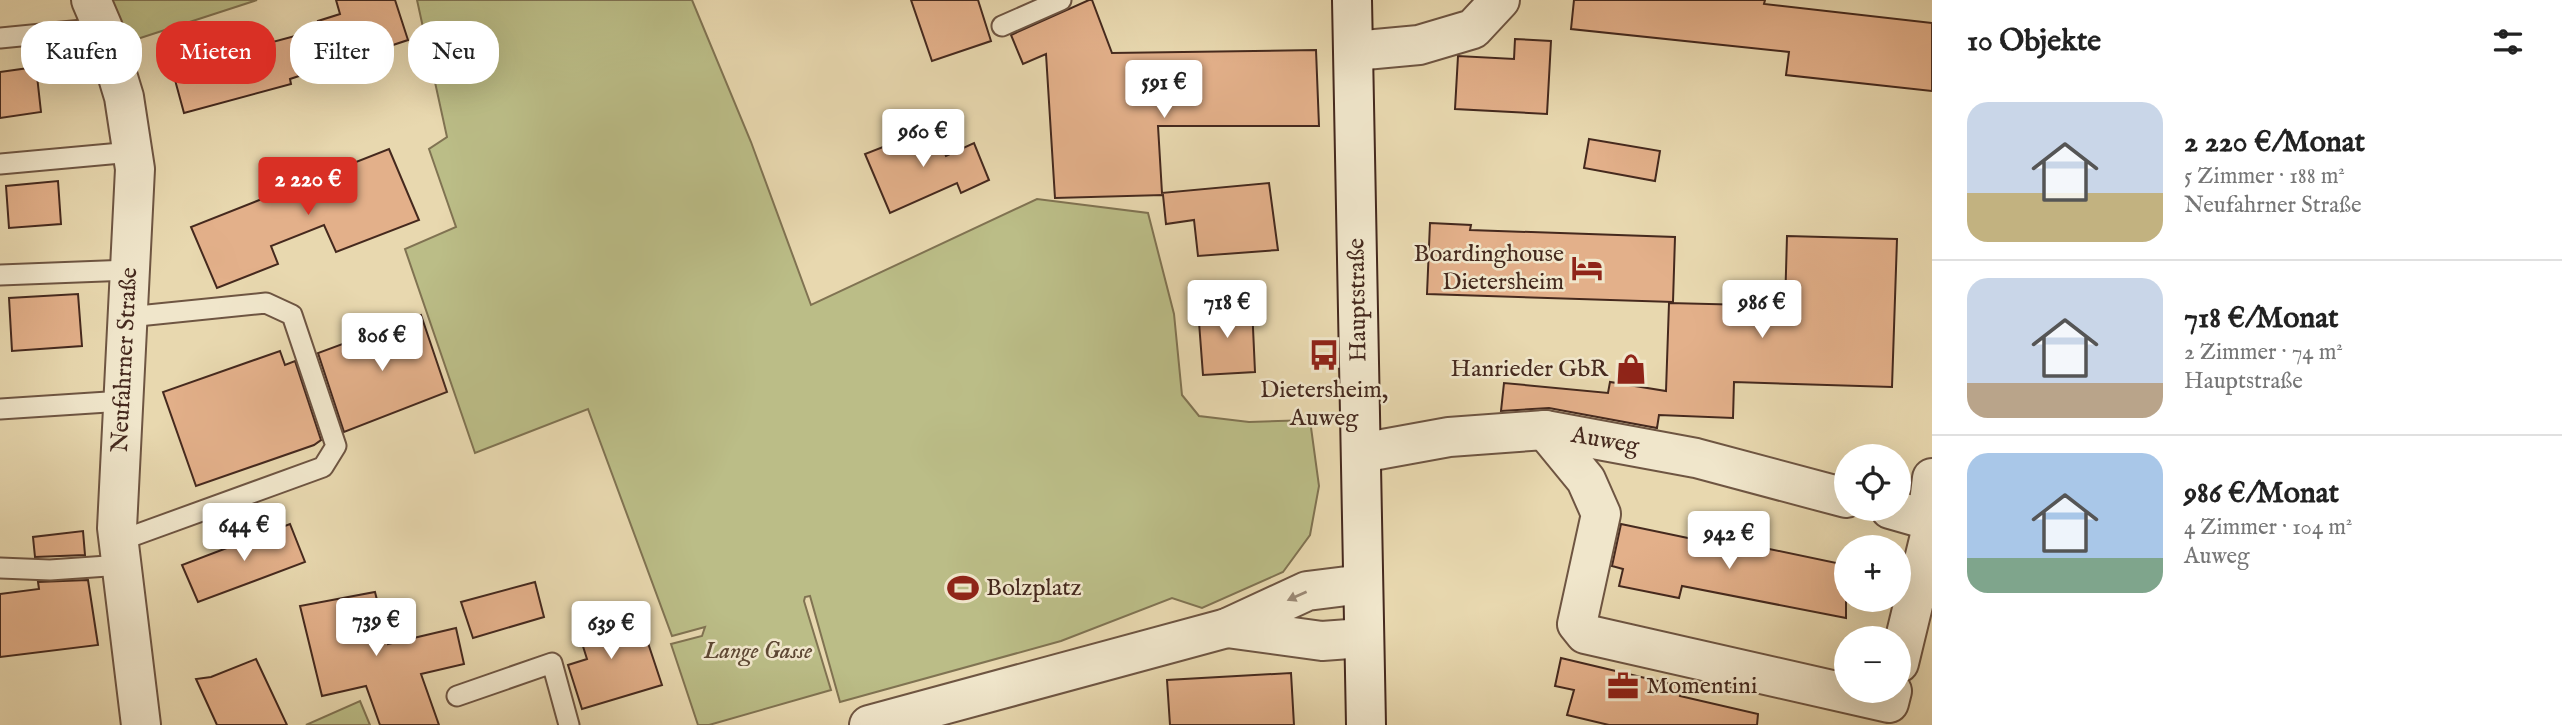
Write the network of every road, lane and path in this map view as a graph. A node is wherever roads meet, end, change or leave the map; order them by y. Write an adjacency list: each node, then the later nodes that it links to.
1 (1061, 0): 5 (lane)
2 (1352, 0): 7 (street, Hauptstraße)
3 (1500, 0): 7 (street)
4 (97, 14): 6 (lane); 8 (street, Neufahrner Straße)
5 (1002, 26)
6 (0, 38)
7 (1353, 51): 16 (street, Hauptstraße)
8 (132, 152): 9 (lane); 10 (street, Neufahrner Straße)
9 (0, 164)
10 (130, 270): 11 (lane); 12 (street, Neufahrner Straße)
11 (0, 275)
12 (128, 317): 13 (street, Neufahrner Straße); 21 (lane)
13 (123, 401): 14 (lane); 21 (street, Neufahrner Straße)
14 (0, 409)
15 (1545, 429): 16 (street, Auweg); 18 (street, Auweg); 27 (street)
16 (1361, 453): 23 (street, Hauptstraße)
17 (1932, 478): 20 (street)
18 (1834, 495)
19 (1911, 516): 20 (street)
20 (1930, 522): 24 (street)
21 (120, 553): 22 (lane); 29 (street, Neufahrner Straße)
22 (0, 568)
23 (1363, 584): 25 (street, one-way to 25); 26 (street, Hauptstraße)
24 (1907, 626)
25 (1227, 628): 26 (street); 31 (street)
26 (1363, 638): 32 (street, Hauptstraße)
27 (1834, 691)
28 (457, 696): 30 (lane)
29 (141, 725)
30 (569, 725)
31 (869, 725)
32 (1366, 725)

